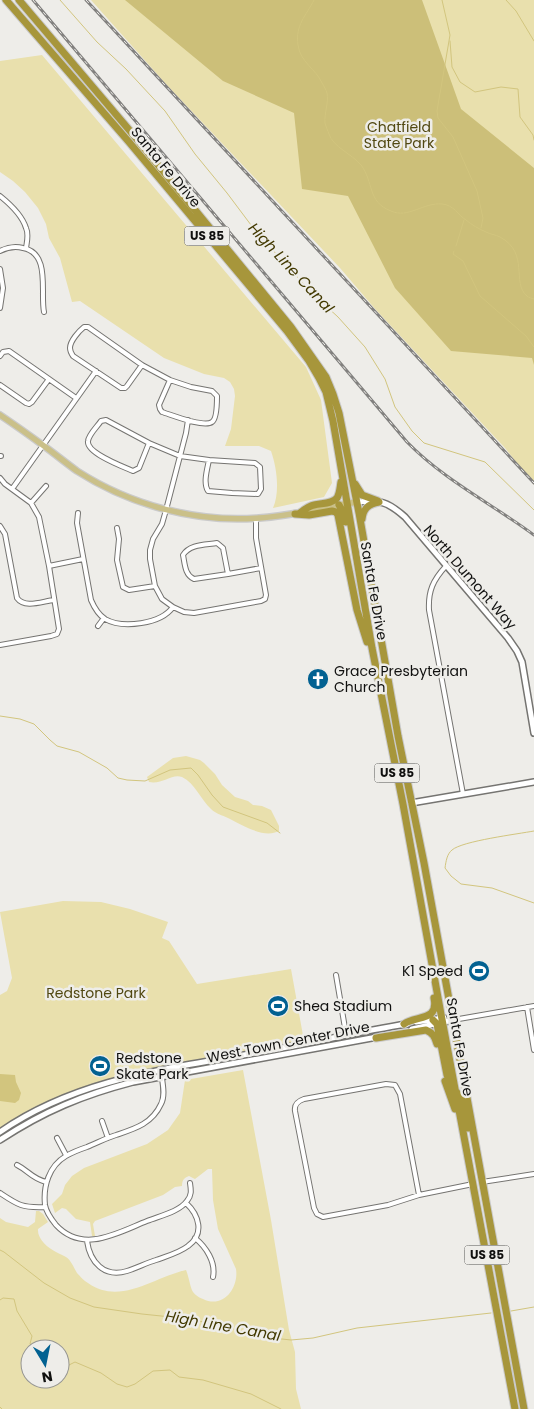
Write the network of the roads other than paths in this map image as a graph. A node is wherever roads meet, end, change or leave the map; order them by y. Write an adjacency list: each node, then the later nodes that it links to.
1 (6, 0): 23 (highway, Santa Fe Drive / US 85)
2 (19, 0): 22 (highway, Santa Fe Drive / US 85)
3 (0, 196): 4 (street)
4 (26, 248): 5 (street); 8 (street)
5 (0, 251)
6 (0, 269): 7 (street)
7 (0, 308)
8 (44, 312)
9 (0, 356): 12 (street)
10 (142, 365): 11 (street); 11 (street); 13 (street)
11 (96, 371): 15 (street)
12 (49, 379): 14 (street); 15 (street)
13 (170, 380): 17 (street); 17 (street)
14 (0, 385)
15 (76, 398): 19 (street)
16 (0, 415): 19 (main road)
17 (188, 420): 20 (street)
18 (149, 443): 18 (street); 20 (street)
19 (42, 445): 26 (street); 32 (main road)
20 (180, 456): 21 (street); 32 (street)
21 (209, 460): 21 (street)
22 (350, 471): 27 (highway); 28 (highway, Santa Fe Drive / US 85)
23 (342, 474): 30 (highway, Santa Fe Drive / US 85); 34 (highway)
24 (0, 478): 26 (street)
25 (46, 486): 29 (street)
26 (12, 489): 29 (street)
27 (379, 501): 28 (street); 38 (highway); 41 (street, North Dumont Way)
28 (356, 502): 30 (main road); 38 (highway, Santa Fe Drive / US 85)
29 (30, 503): 40 (street)
30 (347, 504): 31 (main road); 47 (highway, Santa Fe Drive / US 85)
31 (339, 505): 34 (main road); 47 (highway)
32 (166, 510): 35 (main road); 44 (street)
33 (78, 513): 39 (street)
34 (297, 513): 35 (main road); 51 (highway)
35 (256, 518): 42 (street)
36 (0, 526): 45 (street)
37 (117, 528): 44 (street)
38 (362, 530): 53 (highway, Santa Fe Drive / US 85)
39 (83, 559): 40 (street); 48 (street)
40 (49, 566): 45 (street)
41 (446, 566): 52 (street, North Dumont Way); 56 (street)
42 (261, 568): 43 (street); 46 (street)
43 (228, 574): 43 (street)
44 (155, 586): 46 (street)
45 (54, 600): 50 (street)
46 (173, 607): 48 (street)
47 (367, 616): 51 (highway, Santa Fe Drive / US 85); 53 (highway)
48 (104, 618): 49 (street)
49 (98, 626)
50 (0, 645)
51 (372, 648): 55 (highway, Santa Fe Drive / US 85)
52 (534, 733)
53 (400, 746): 57 (highway, Santa Fe Drive / US 85)
54 (534, 782): 56 (street)
55 (399, 785): 58 (highway, Santa Fe Drive / US 85); 59 (highway)
56 (462, 794): 57 (street)
57 (412, 803): 59 (highway, Santa Fe Drive / US 85)
58 (426, 929): 64 (highway, Santa Fe Drive / US 85); 65 (highway)
59 (436, 929): 63 (highway, Santa Fe Drive / US 85)
60 (336, 976): 66 (street)
61 (534, 1006): 62 (street)
62 (527, 1008): 63 (street); 68 (street)
63 (453, 1020): 64 (street, West Town Center Drive); 82 (highway, Santa Fe Drive / US 85)
64 (439, 1021): 65 (street, West Town Center Drive); 67 (street, West Town Center Drive); 71 (highway, Santa Fe Drive)
65 (404, 1024): 66 (street, West Town Center Drive)
66 (346, 1034): 69 (street, West Town Center Drive)
67 (376, 1038): 70 (street, West Town Center Drive); 72 (highway)
68 (534, 1050)
69 (161, 1071): 70 (street); 74 (street, West Town Center Drive)
70 (162, 1077): 76 (street); 77 (street, West Town Center Drive)
71 (455, 1091): 72 (highway, Santa Fe Drive / US 85); 91 (highway)
72 (461, 1117): 84 (highway, Santa Fe Drive / US 85)
73 (102, 1121): 76 (street)
74 (0, 1132)
75 (57, 1138): 78 (street)
76 (108, 1138): 78 (street)
77 (0, 1140)
78 (66, 1156): 81 (street)
79 (17, 1165): 81 (street)
80 (534, 1174): 82 (street)
81 (46, 1182): 88 (street)
82 (482, 1182): 91 (highway, Santa Fe Drive / US 85)
83 (190, 1183): 87 (street)
84 (473, 1184): 86 (street); 93 (highway, Santa Fe Drive / US 85)
85 (0, 1193): 88 (street)
86 (419, 1195): 86 (street)
87 (186, 1203): 89 (street); 90 (street)
88 (45, 1207): 90 (street)
89 (195, 1238): 90 (street); 92 (street)
90 (88, 1241)
91 (496, 1255): 94 (highway, Santa Fe Drive / US 85)
92 (213, 1277)
93 (515, 1409)
94 (524, 1409)

